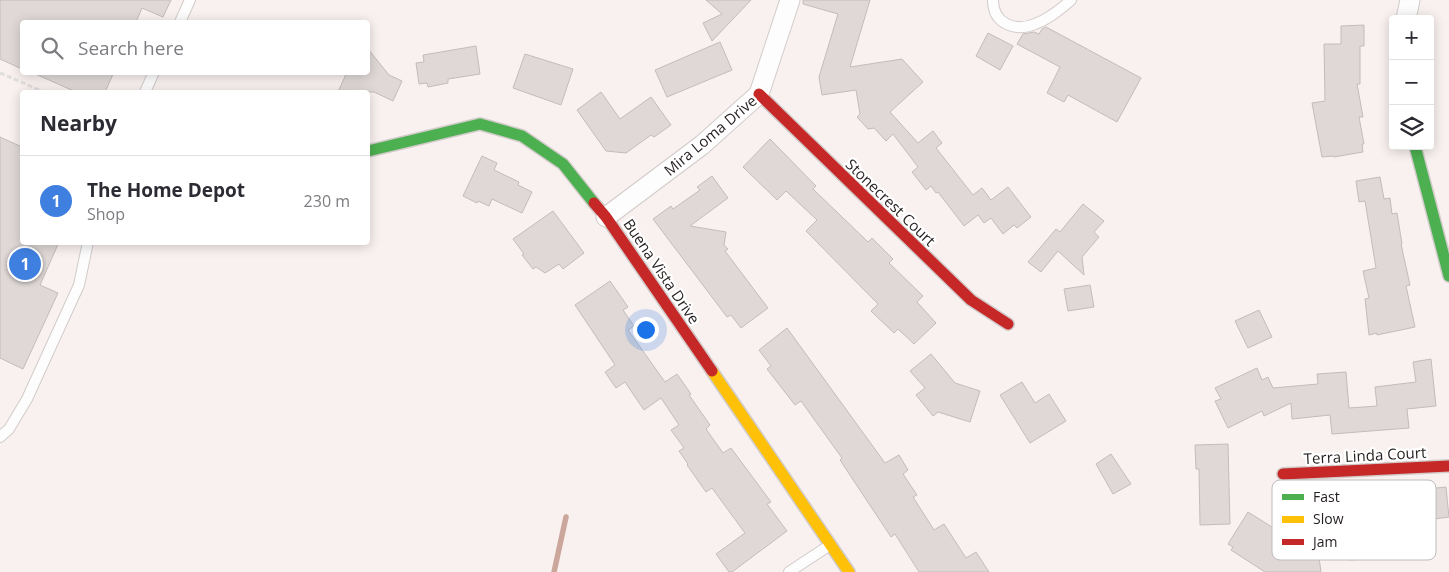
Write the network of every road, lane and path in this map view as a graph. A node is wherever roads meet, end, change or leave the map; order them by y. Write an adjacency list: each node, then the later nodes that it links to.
1 (190, 0): 7 (lane)
2 (790, 0): 12 (street, Mira Loma Drive)
3 (993, 0): 4 (lane)
4 (1072, 0)
5 (1410, 0): 6 (street)
6 (1407, 15)
7 (181, 20)
8 (0, 72): 10 (path)
9 (153, 75): 11 (lane)
10 (40, 90)
11 (146, 90)
12 (759, 94): 15 (street, Mira Loma Drive); 18 (street, Stonecrest Court)
13 (1416, 150): 17 (street)
14 (370, 152): 15 (street, Buena Vista Drive)
15 (606, 217): 22 (street, Buena Vista Drive)
16 (87, 245): 19 (lane)
17 (1449, 276)
18 (1008, 324)
19 (0, 437)
20 (1449, 466): 21 (street, Terra Linda Court)
21 (1283, 474)
22 (830, 545): 23 (lane); 24 (street, Buena Vista Drive)
23 (789, 572)
24 (849, 572)

